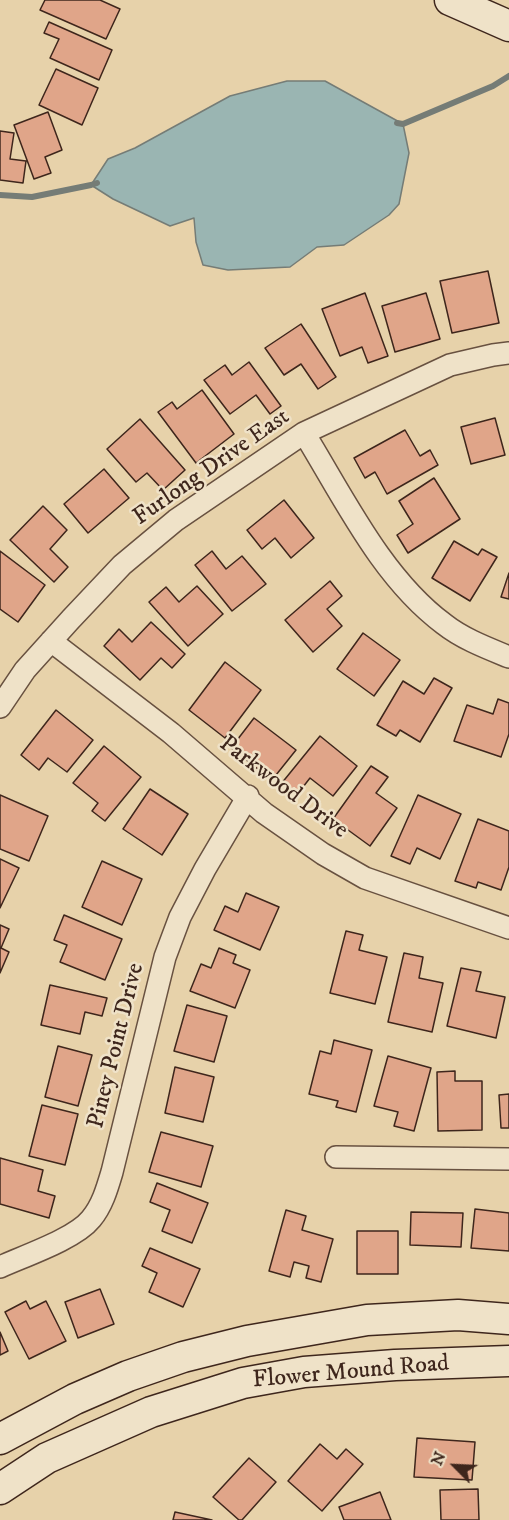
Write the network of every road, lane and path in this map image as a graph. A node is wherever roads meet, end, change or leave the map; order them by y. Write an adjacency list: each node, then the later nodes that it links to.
1 (450, 0): 2 (main road)
2 (507, 25)
3 (509, 353): 4 (street, Furlong Drive East)
4 (304, 433): 5 (street, Furlong Drive East); 6 (street)
5 (51, 641): 7 (street, Furlong Drive East); 8 (street, Parkwood Drive)
6 (509, 657)
7 (0, 707)
8 (248, 796): 9 (street, Parkwood Drive); 12 (street, Piney Point Drive)
9 (509, 928)
10 (336, 1157): 11 (street)
11 (509, 1159)
12 (0, 1267)
13 (509, 1319): 15 (main road, Flower Mound Road)
14 (509, 1361): 16 (main road, Flower Mound Road)
15 (0, 1439)
16 (0, 1489)

